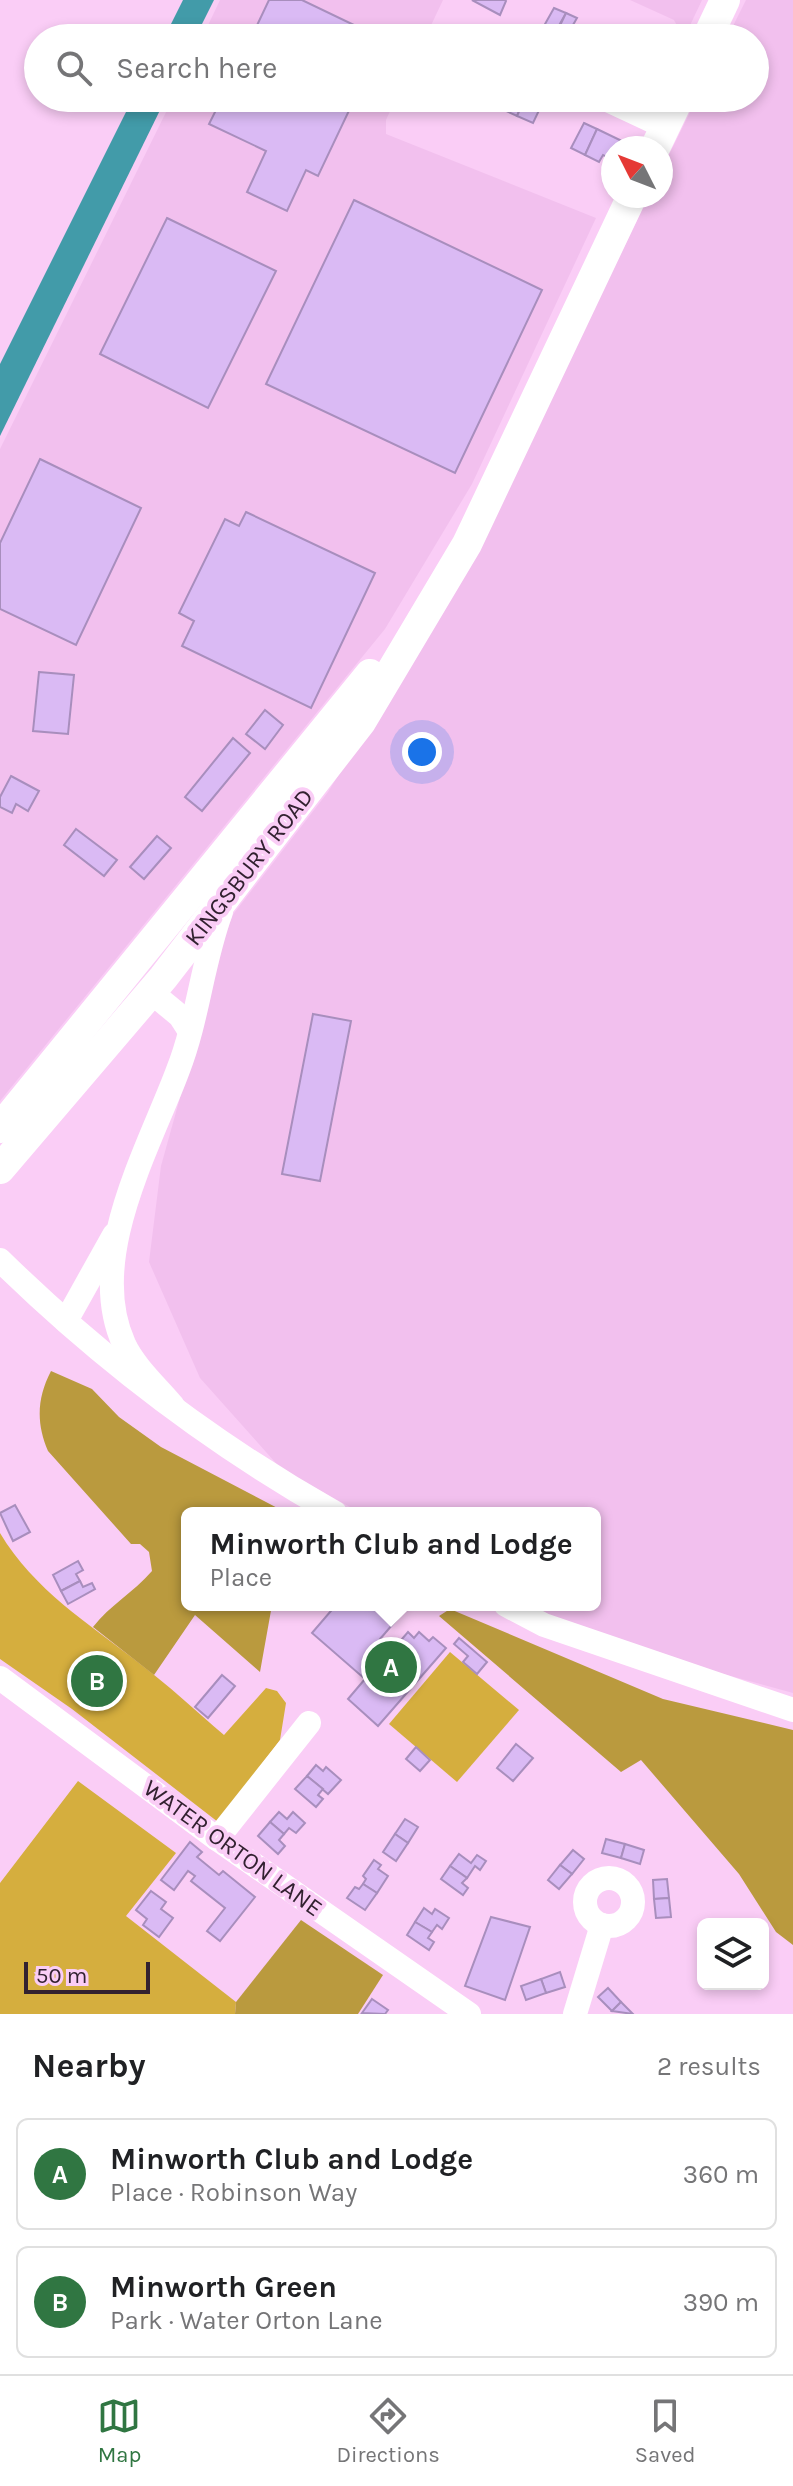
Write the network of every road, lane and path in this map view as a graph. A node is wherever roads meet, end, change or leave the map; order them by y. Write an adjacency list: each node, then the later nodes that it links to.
1 (725, 0): 2 (main road)
2 (714, 24)
3 (623, 112): 5 (street)
4 (672, 112): 6 (main road)
5 (657, 136)
6 (661, 136)
7 (626, 208): 8 (main road, KINGSBURY ROAD)
8 (467, 544): 9 (main road, KINGSBURY ROAD); 11 (main road, KINGSBURY ROAD)
9 (361, 722): 10 (main road, KINGSBURY ROAD); 11 (main road)
10 (225, 899): 12 (main road, KINGSBURY ROAD); 14 (street)
11 (173, 915): 12 (main road); 15 (main road, KINGSBURY ROAD)
12 (176, 961): 13 (main road, KINGSBURY ROAD)
13 (151, 992): 14 (street); 15 (main road); 16 (main road, KINGSBURY ROAD)
14 (189, 1030): 17 (street)
15 (2, 1127)
16 (0, 1169)
17 (119, 1226): 19 (street); 23 (street)
18 (0, 1260): 21 (street)
19 (94, 1271): 21 (street); 22 (street)
20 (0, 1280): 21 (street)
21 (39, 1297): 22 (street)
22 (66, 1321): 23 (street)
23 (173, 1406): 24 (street)
24 (324, 1507)
25 (517, 1611): 27 (street)
26 (0, 1678): 29 (street, WATER ORTON LANE)
27 (793, 1710)
28 (309, 1723): 29 (street)
29 (217, 1839): 31 (street, WATER ORTON LANE)
30 (602, 1925): 32 (street)
31 (469, 2014)
32 (575, 2014)

